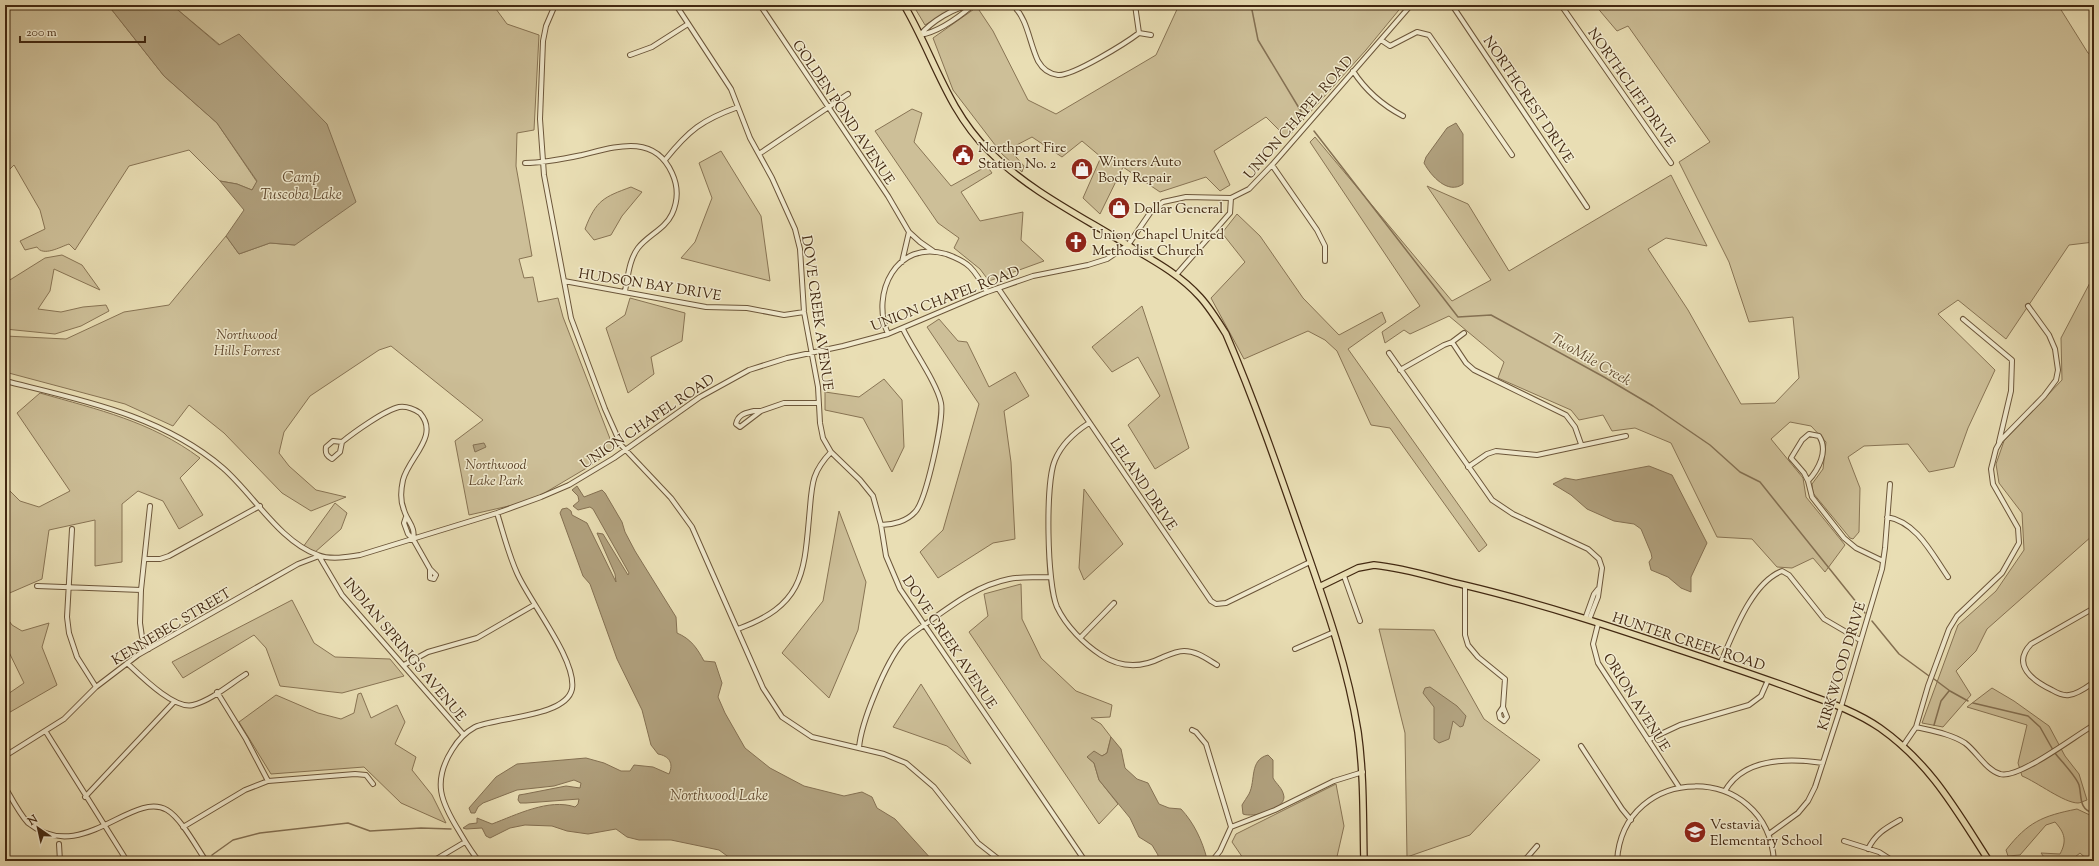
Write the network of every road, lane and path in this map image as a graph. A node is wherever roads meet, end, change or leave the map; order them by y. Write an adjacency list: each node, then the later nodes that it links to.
1 (555, 5): 28 (street)
2 (676, 5): 13 (street, DOVE CREEK AVENUE)
3 (760, 5): 22 (street, GOLDEN POND AVENUE)
4 (904, 5): 15 (main road)
5 (973, 5): 15 (street)
6 (1013, 5): 12 (street)
7 (1023, 5): 12 (street)
8 (1135, 5): 14 (street)
9 (1411, 5): 17 (street, UNION CHAPEL ROAD)
10 (1452, 5): 32 (street, NORTHCREST DRIVE)
11 (1561, 5): 29 (street, NORTHCLIFF DRIVE)
12 (1018, 10): 14 (street)
13 (688, 24): 18 (street); 21 (street, DOVE CREEK AVENUE)
14 (1139, 33): 16 (street)
15 (920, 35): 34 (main road)
16 (1151, 35)
17 (1380, 40): 19 (street, UNION CHAPEL ROAD); 25 (street)
18 (630, 55)
19 (1353, 71): 23 (street); 30 (street, UNION CHAPEL ROAD)
20 (848, 94): 22 (street)
21 (738, 107): 24 (street, DOVE CREEK AVENUE); 26 (street)
22 (829, 108): 24 (street); 33 (street, GOLDEN POND AVENUE)
23 (1403, 116)
24 (758, 154): 44 (street, DOVE CREEK AVENUE)
25 (1512, 155)
26 (665, 160): 28 (street); 41 (street)
27 (525, 163): 28 (street)
28 (543, 163): 39 (street)
29 (1671, 163)
30 (1272, 165): 31 (street, UNION CHAPEL ROAD); 36 (street)
31 (1231, 198): 34 (street, UNION CHAPEL ROAD); 38 (street)
32 (1587, 207)
33 (909, 232): 35 (street, GOLDEN POND AVENUE); 37 (street)
34 (1128, 245): 38 (main road); 40 (street, UNION CHAPEL ROAD)
35 (933, 251): 37 (street); 42 (street)
36 (1326, 261)
37 (902, 262): 48 (street)
38 (1176, 275): 76 (main road)
39 (564, 281): 41 (street, HUDSON BAY DRIVE); 61 (street)
40 (998, 288): 42 (street, UNION CHAPEL ROAD); 56 (street, LELAND DRIVE)
41 (624, 291): 44 (street, HUDSON BAY DRIVE)
42 (987, 292): 46 (street, UNION CHAPEL ROAD)
43 (2028, 306): 60 (street)
44 (804, 312): 50 (street, DOVE CREEK AVENUE)
45 (1963, 319): 60 (street)
46 (904, 329): 48 (street, UNION CHAPEL ROAD); 70 (street)
47 (1464, 333): 49 (street)
48 (888, 334): 50 (street, UNION CHAPEL ROAD)
49 (1452, 342): 52 (street); 59 (street)
50 (812, 352): 54 (street, DOVE CREEK AVENUE); 61 (street, UNION CHAPEL ROAD)
51 (1389, 353): 52 (street)
52 (1400, 370): 63 (street)
53 (5, 381): 67 (street, UNION CHAPEL ROAD)
54 (818, 403): 55 (street); 62 (street, DOVE CREEK AVENUE)
55 (761, 411): 55 (street)
56 (1090, 423): 76 (street, LELAND DRIVE); 79 (street)
57 (1626, 436): 59 (street)
58 (342, 442): 58 (street); 72 (street)
59 (1581, 444): 63 (street)
60 (1998, 444): 112 (street)
61 (625, 451): 68 (street, UNION CHAPEL ROAD); 93 (street)
62 (831, 452): 70 (street, DOVE CREEK AVENUE); 93 (street)
63 (1468, 467): 89 (street)
64 (1808, 481): 64 (street); 75 (street)
65 (1890, 484): 69 (street, KIRKWOOD DRIVE)
66 (150, 506): 74 (street)
67 (260, 506): 73 (street, UNION CHAPEL ROAD); 74 (street)
68 (496, 512): 72 (street, UNION CHAPEL ROAD); 87 (street)
69 (1887, 517): 75 (street, KIRKWOOD DRIVE); 80 (street)
70 (881, 525): 92 (street, DOVE CREEK AVENUE)
71 (72, 529): 83 (street)
72 (413, 539): 73 (street, UNION CHAPEL ROAD); 77 (street)
73 (319, 556): 97 (street, KENNEBEC STREET); 101 (street, INDIAN SPRINGS AVENUE)
74 (145, 559): 85 (street)
75 (1883, 561): 96 (street, KIRKWOOD DRIVE)
76 (1310, 562): 84 (main road)
77 (430, 569)
78 (1344, 576): 82 (main road, HUNTER CREEK ROAD); 84 (main road, HUNTER CREEK ROAD); 90 (street)
79 (1052, 577): 92 (street); 95 (street)
80 (1948, 577)
81 (38, 586): 83 (street)
82 (1465, 586): 89 (main road, HUNTER CREEK ROAD); 109 (street)
83 (70, 587): 85 (street); 106 (street)
84 (1319, 587): 94 (main road)
85 (141, 590): 97 (street)
86 (1114, 603): 95 (street)
87 (534, 605): 101 (street); 115 (street)
88 (2094, 608): 105 (street)
89 (1587, 619): 91 (main road, HUNTER CREEK ROAD)
90 (1360, 621)
91 (1598, 624): 100 (main road, HUNTER CREEK ROAD); 116 (street, ORION AVENUE)
92 (924, 626): 119 (street); 150 (street, DOVE CREEK AVENUE)
93 (738, 629): 119 (street)
94 (1334, 632): 98 (street); 122 (main road)
95 (1080, 637): 102 (street)
96 (1860, 640): 100 (street); 110 (street, KIRKWOOD DRIVE)
97 (149, 649): 99 (street, KENNEBEC STREET)
98 (1295, 649)
99 (127, 663): 106 (street, KENNEBEC STREET); 108 (street)
100 (1720, 664): 104 (main road, HUNTER CREEK ROAD)
101 (404, 665): 115 (street, INDIAN SPRINGS AVENUE)
102 (1217, 665)
103 (246, 674): 107 (street)
104 (1768, 680): 110 (main road, HUNTER CREEK ROAD); 116 (street)
105 (2094, 682)
106 (96, 687): 114 (street, KENNEBEC STREET)
107 (217, 692): 108 (street); 123 (street)
108 (174, 702): 128 (street)
109 (1503, 707)
110 (1841, 707): 118 (main road, HUNTER CREEK ROAD); 121 (street, KIRKWOOD DRIVE)
111 (2094, 725): 112 (street)
112 (1916, 727): 118 (street)
113 (1192, 730): 132 (street)
114 (46, 732): 120 (street, KENNEBEC STREET); 128 (street)
115 (463, 734): 138 (street)
116 (1648, 740): 126 (street, ORION AVENUE)
117 (1581, 746): 129 (street)
118 (1903, 746): 143 (main road, HUNTER CREEK ROAD)
119 (859, 748): 149 (street)
120 (5, 756)
121 (1823, 763): 127 (street); 136 (street, KIRKWOOD DRIVE)
122 (1363, 772): 132 (street); 152 (main road)
123 (268, 781): 124 (street); 133 (street)
124 (373, 784)
125 (5, 787): 139 (street)
126 (1679, 787): 127 (street); 129 (street)
127 (1725, 791): 136 (street)
128 (85, 797): 135 (street)
129 (1631, 820): 154 (street)
130 (1900, 820): 142 (street)
131 (124, 822): 133 (street)
132 (1230, 827): 151 (street)
133 (183, 828): 146 (street)
134 (113, 829): 135 (street)
135 (106, 833): 145 (street)
136 (1769, 834): 155 (street)
137 (1844, 841): 142 (street)
138 (465, 842): 147 (street); 148 (street)
139 (59, 844): 140 (street); 144 (street)
140 (67, 844)
141 (1537, 846): 153 (street)
142 (1868, 849): 156 (street)
143 (1987, 860)
144 (60, 861)
145 (127, 861)
146 (206, 861)
147 (433, 861)
148 (479, 861)
149 (1001, 861)
150 (1085, 861)
151 (1212, 861)
152 (1364, 861)
153 (1524, 861)
154 (1617, 861)
155 (1774, 861)
156 (1893, 861)

